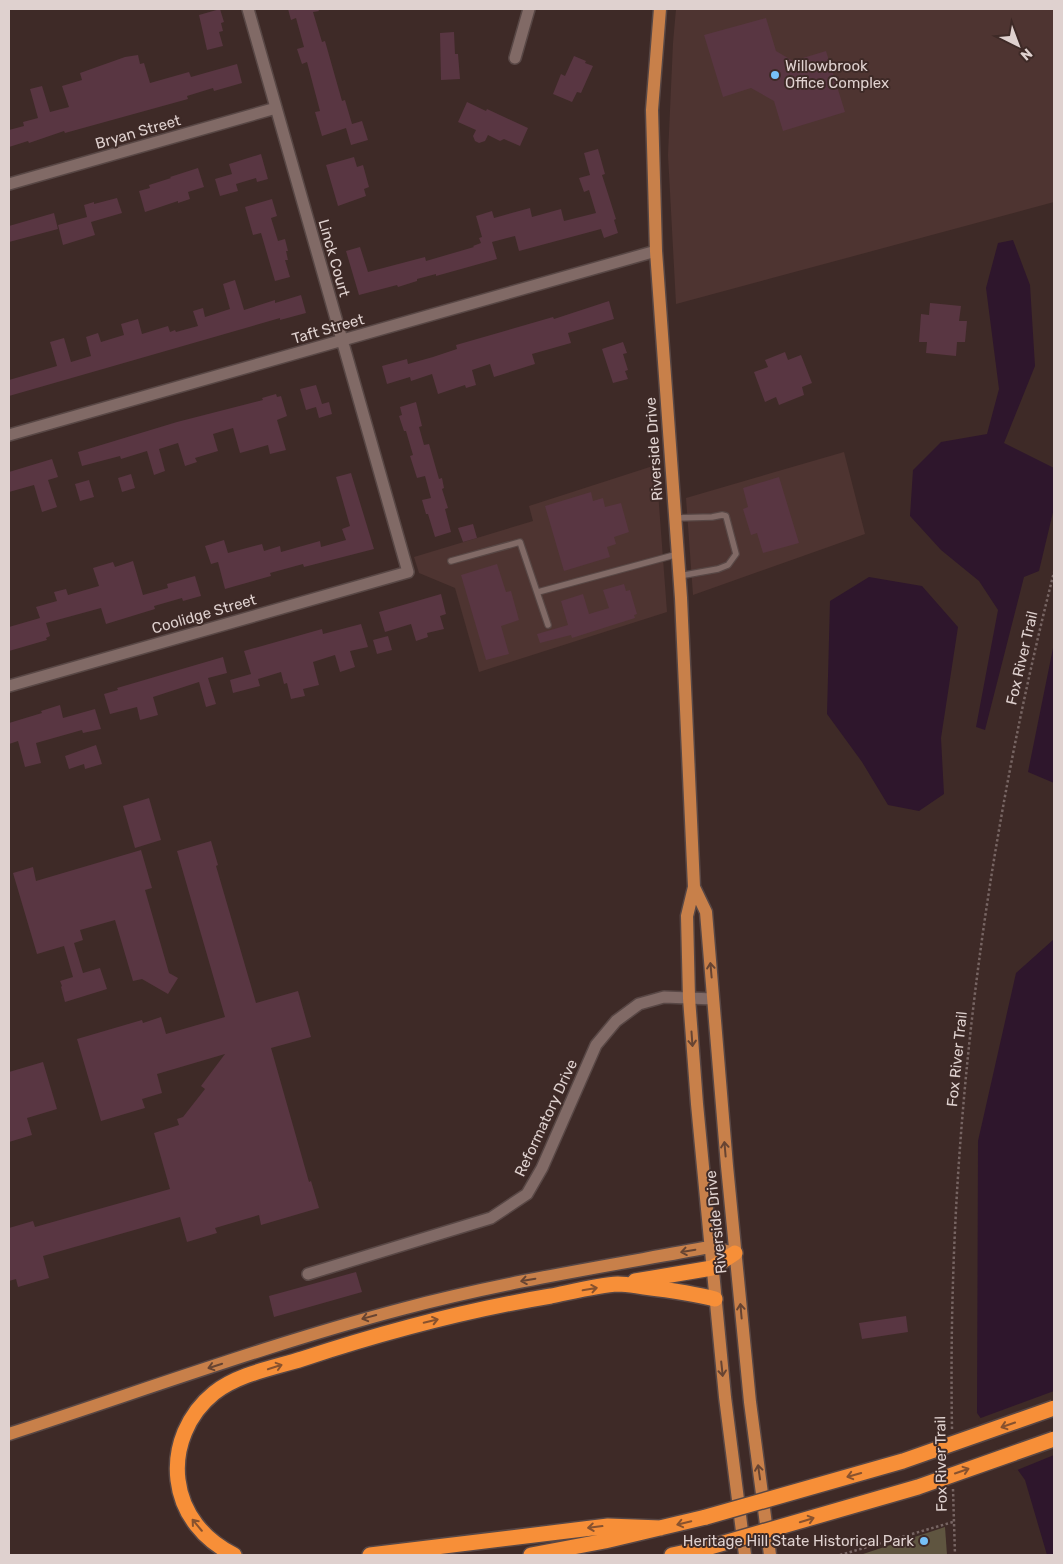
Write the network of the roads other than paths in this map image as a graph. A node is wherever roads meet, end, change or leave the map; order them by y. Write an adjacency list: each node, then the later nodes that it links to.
1 (248, 9): 5 (street, Linck Court)
2 (529, 9): 4 (street)
3 (660, 9): 7 (main road, Riverside Drive)
4 (515, 58)
5 (276, 108): 6 (street, Bryan Street); 8 (street, Linck Court)
6 (9, 184)
7 (656, 250): 8 (street, Taft Street); 10 (main road, Riverside Drive)
8 (342, 340): 9 (street, Taft Street); 13 (street, Linck Court)
9 (9, 435)
10 (675, 518): 11 (main road, Riverside Drive); 14 (lane)
11 (678, 554): 14 (main road, Riverside Drive); 15 (lane)
12 (451, 561): 15 (lane)
13 (408, 572): 17 (street, Coolidge Street)
14 (679, 576): 18 (main road, Riverside Drive)
15 (538, 592): 16 (lane)
16 (548, 625)
17 (9, 686)
18 (694, 887): 19 (main road, Riverside Drive); 20 (main road, Riverside Drive, one-way to 18)
19 (689, 998): 20 (street, Reformatory Drive); 21 (main road, Riverside Drive, one-way to 21); 24 (street, Reformatory Drive)
20 (713, 999): 22 (main road, Riverside Drive, one-way to 20)
21 (710, 1247): 22 (main road); 23 (main road, Riverside Drive); 28 (main road, one-way to 28)
22 (735, 1253): 23 (highway); 38 (main road, Riverside Drive, one-way to 22)
23 (712, 1268): 25 (highway); 26 (main road, Riverside Drive)
24 (308, 1274)
25 (618, 1284): 26 (highway); 32 (highway, one-way to 25)
26 (715, 1299): 37 (main road, Riverside Drive, one-way to 37)
27 (1054, 1408): 30 (highway, one-way to 30, bridge)
28 (9, 1434)
29 (1054, 1439): 31 (highway, one-way to 29, bridge)
30 (661, 1528): 33 (highway, one-way to 33); 34 (highway)
31 (710, 1547): 35 (highway); 36 (highway)
32 (234, 1555)
33 (370, 1555)
34 (531, 1555)
35 (672, 1555)
36 (696, 1555)
37 (745, 1555)
38 (770, 1555)

